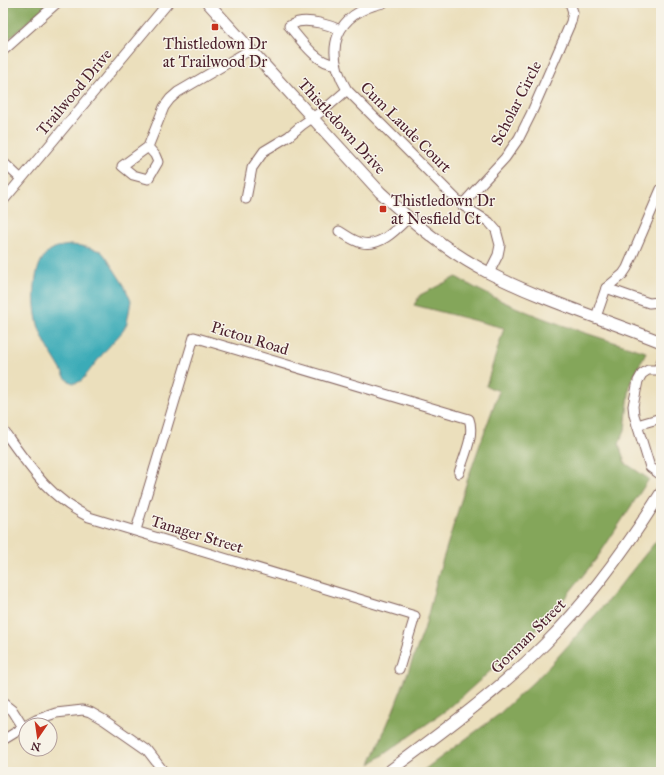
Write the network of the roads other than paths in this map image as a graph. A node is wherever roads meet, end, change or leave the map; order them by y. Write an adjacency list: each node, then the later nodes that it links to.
1 (57, 3): 7 (street)
2 (168, 3): 14 (street, Trailwood Drive)
3 (208, 3): 8 (main road, Thistledown Drive)
4 (383, 3): 6 (street)
5 (570, 3): 18 (street, Scholar Circle)
6 (340, 30): 9 (street, Cum Laude Court); 9 (street)
7 (3, 50)
8 (250, 50): 11 (main road, Thistledown Drive); 12 (street)
9 (335, 64): 10 (street, Cum Laude Court)
10 (347, 90): 11 (street); 18 (street, Cum Laude Court)
11 (313, 117): 16 (street); 19 (main road, Thistledown Drive)
12 (148, 147)
13 (3, 162): 14 (street)
14 (22, 179): 17 (street, Trailwood Drive)
15 (660, 194): 22 (street)
16 (246, 199)
17 (3, 201)
18 (462, 205): 21 (street, Cum Laude Court)
19 (408, 218): 20 (street); 21 (main road, Thistledown Drive)
20 (339, 231)
21 (488, 273): 24 (main road, Thistledown Drive)
22 (606, 288): 23 (street); 24 (street)
23 (661, 299)
24 (596, 318): 25 (main road, Thistledown Drive)
25 (661, 342)
26 (660, 368): 28 (street)
27 (661, 418): 28 (street)
28 (637, 425): 31 (street)
29 (3, 430): 34 (street, Tanager Street)
30 (460, 473): 34 (street, Pictou Road)
31 (661, 475)
32 (661, 493): 33 (main road, Gorman Street)
33 (658, 505): 42 (main road, Gorman Street)
34 (136, 530): 35 (street, Tanager Street)
35 (399, 669)
36 (3, 703): 37 (street)
37 (18, 717)
38 (45, 717): 41 (street)
39 (18, 731): 40 (street)
40 (3, 740)
41 (164, 772)
42 (388, 772)

